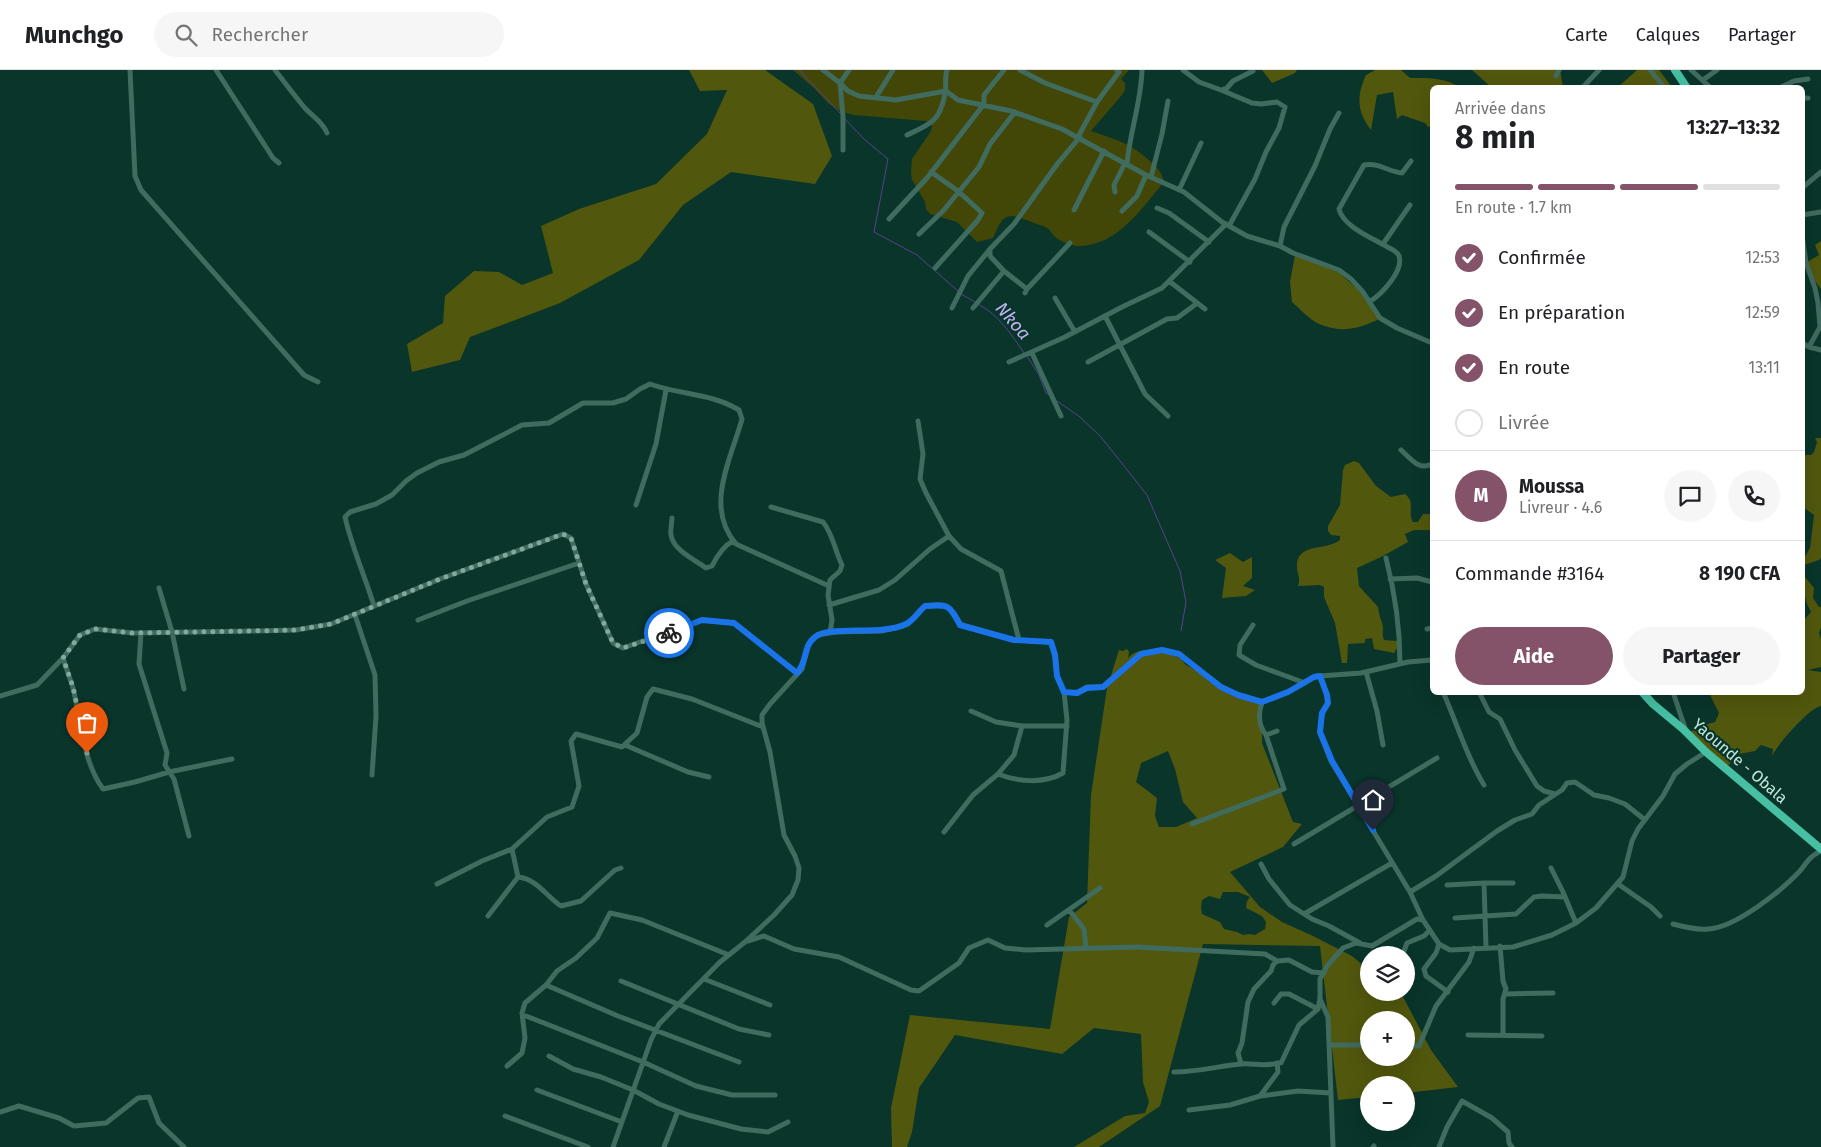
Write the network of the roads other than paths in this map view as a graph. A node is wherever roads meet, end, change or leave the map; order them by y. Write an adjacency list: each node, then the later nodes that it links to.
1 (130, 70): 87 (street)
2 (216, 70): 42 (street)
3 (275, 70): 35 (street)
4 (823, 70): 21 (street)
5 (849, 70): 21 (street)
6 (893, 70): 29 (street)
7 (948, 70): 28 (street)
8 (1004, 70): 32 (street)
9 (1020, 70): 31 (street)
10 (1117, 70): 31 (street)
11 (1142, 70): 43 (street)
12 (1184, 70): 27 (street)
13 (1599, 70): 22 (street)
14 (1650, 70): 23 (street)
15 (1675, 70): 24 (highway)
16 (1691, 70): 20 (street)
17 (1717, 70): 20 (street)
18 (1253, 71): 27 (street)
19 (1808, 79): 26 (street)
20 (1703, 80): 25 (street)
21 (840, 83): 29 (street); 39 (street)
22 (1585, 85)
23 (1662, 85)
24 (1684, 85)
25 (1708, 85)
26 (1786, 85)
27 (1222, 90): 58 (street)
28 (946, 91): 29 (street); 32 (street); 36 (street)
29 (876, 97)
30 (1168, 101): 46 (street)
31 (1096, 102): 37 (street)
32 (984, 104): 33 (street); 44 (street)
33 (1015, 112): 37 (street); 49 (street)
34 (1339, 113): 64 (street)
35 (327, 134)
36 (907, 135)
37 (1079, 137): 40 (street); 65 (street)
38 (1201, 144): 48 (street)
39 (843, 150)
40 (1104, 151): 43 (street); 53 (street)
41 (1411, 161): 63 (street)
42 (279, 163)
43 (1126, 163): 46 (street); 50 (street)
44 (931, 172): 49 (street); 57 (street)
45 (1821, 172): 47 (street)
46 (1148, 176): 48 (street); 54 (street)
47 (1805, 185)
48 (1179, 190): 58 (street)
49 (958, 191): 60 (street); 68 (street)
50 (1114, 192)
51 (1410, 205): 63 (street)
52 (1158, 208): 61 (street)
53 (1074, 210)
54 (1122, 211)
55 (1821, 212): 56 (street)
56 (1805, 215)
57 (889, 218)
58 (1228, 225): 61 (street); 64 (street)
59 (1149, 232): 67 (street)
60 (919, 234)
61 (1209, 242): 67 (street)
62 (1070, 244): 69 (street)
63 (1384, 245): 72 (street)
64 (1280, 246): 72 (street)
65 (990, 249): 69 (street); 74 (street)
66 (1805, 256): 82 (street)
67 (1190, 262): 70 (street)
68 (934, 268)
69 (1004, 271): 75 (street)
70 (1169, 281): 73 (street); 77 (street)
71 (1055, 298): 78 (street)
72 (1369, 302): 79 (street)
73 (1196, 304): 76 (street); 80 (street)
74 (952, 308)
75 (973, 308)
76 (1205, 309)
77 (1105, 316): 78 (street); 80 (street)
78 (1075, 332): 84 (street)
79 (1430, 343)
80 (1119, 344): 86 (street); 90 (street)
81 (1805, 345): 82 (street)
82 (1809, 347): 83 (street)
83 (1821, 350)
84 (1032, 353): 85 (street); 89 (street)
85 (1009, 362)
86 (1088, 362)
87 (318, 382)
88 (666, 390): 94 (street); 98 (street); 106 (street)
89 (1061, 416)
90 (1168, 416)
91 (918, 421): 97 (street)
92 (1401, 450): 93 (street)
93 (1430, 465)
94 (636, 505)
95 (771, 507): 103 (street)
96 (672, 518): 98 (street)
97 (949, 536): 105 (street); 113 (street)
98 (733, 541): 103 (street)
99 (1386, 558): 101 (street)
100 (579, 563): 106 (street); 108 (street); 118 (street)
101 (1390, 578): 102 (street); 116 (street)
102 (1430, 581)
103 (829, 586): 105 (street)
104 (159, 588): 110 (street)
105 (829, 605): 112 (street)
106 (374, 606): 107 (street)
107 (355, 615): 110 (street); 143 (street)
108 (418, 620)
109 (1253, 625): 120 (street)
110 (172, 632): 111 (street); 121 (street)
111 (141, 633): 114 (street); 141 (street)
112 (830, 633): 113 (street); 118 (street)
113 (1019, 640): 122 (street)
114 (63, 658): 127 (street); 141 (street)
115 (1430, 660): 116 (street)
116 (1400, 664): 117 (street)
117 (1366, 672): 119 (street); 137 (street)
118 (797, 673): 132 (street)
119 (1320, 676): 120 (street); 147 (street)
120 (1305, 683): 128 (street)
121 (184, 689)
122 (1064, 692): 128 (street); 131 (street)
123 (1444, 695): 145 (street)
124 (1480, 695): 146 (street)
125 (1645, 695): 134 (highway, Yaounde - Obala)
126 (1674, 695): 134 (street)
127 (0, 696)
128 (1262, 702): 135 (street)
129 (971, 711): 130 (street)
130 (1022, 726): 131 (street); 142 (street)
131 (1067, 726): 142 (street)
132 (763, 727): 136 (street); 179 (street)
133 (1277, 731): 135 (street)
134 (1687, 733): 138 (highway, Yaounde - Obala)
135 (1266, 735): 149 (street)
136 (625, 745): 144 (street); 153 (street)
137 (1383, 745)
138 (1706, 752): 148 (street); 154 (highway, Yaounde - Obala)
139 (1437, 758): 147 (street)
140 (232, 759): 141 (street)
141 (169, 772): 151 (street)
142 (998, 774): 150 (street)
143 (372, 775)
144 (709, 777)
145 (1484, 785)
146 (1555, 794): 148 (street); 166 (street)
147 (1358, 804): 152 (street); 155 (street)
148 (1645, 820): 163 (street)
149 (1192, 824)
150 (944, 832)
151 (189, 836)
152 (1294, 844)
153 (512, 849): 159 (street); 162 (street)
154 (1821, 850): 176 (street)
155 (1392, 862): 166 (street); 169 (street)
156 (1260, 864): 169 (street)
157 (621, 868): 159 (street)
158 (1551, 868): 167 (street)
159 (518, 877): 170 (street)
160 (1484, 882): 161 (street); 164 (street); 171 (street)
161 (1512, 883)
162 (438, 884)
163 (1618, 884): 172 (street); 175 (street)
164 (1446, 885)
165 (1100, 888): 168 (street)
166 (1410, 892): 174 (street)
167 (1565, 898): 171 (street); 175 (street)
168 (1070, 911): 177 (street); 185 (street)
169 (1304, 914): 180 (street)
170 (488, 916)
171 (1484, 916): 173 (street); 184 (street)
172 (1660, 916)
173 (1455, 918)
174 (1423, 920): 178 (street); 180 (street)
175 (1576, 923): 183 (street)
176 (1673, 924)
177 (1047, 925)
178 (1430, 930): 181 (street); 182 (street)
179 (745, 942): 185 (street); 187 (street)
180 (1363, 944): 189 (street)
181 (1439, 944): 186 (street); 193 (street)
182 (1406, 946)
183 (1500, 946): 184 (street); 195 (street)
184 (1486, 947): 186 (street)
185 (1086, 948): 188 (street)
186 (1474, 948): 193 (street)
187 (729, 955): 190 (street); 192 (street)
188 (1277, 960): 189 (street); 214 (street)
189 (1324, 973): 196 (street)
190 (704, 979): 198 (street); 199 (street)
191 (621, 981): 198 (street)
192 (546, 985): 202 (street); 215 (street)
193 (1448, 992): 209 (street)
194 (1553, 993): 195 (street)
195 (1504, 994): 204 (street)
196 (1320, 998): 200 (street); 207 (street)
197 (1274, 1003): 200 (street)
198 (680, 1004): 202 (street); 203 (street)
199 (770, 1005)
200 (1318, 1009): 213 (street)
201 (526, 1016): 211 (street)
202 (656, 1030): 211 (street); 212 (street)
203 (769, 1035)
204 (1503, 1035): 205 (street); 206 (street)
205 (1468, 1036)
206 (1542, 1036)
207 (1330, 1045): 208 (street); 219 (street)
208 (1360, 1045)
209 (1415, 1046)
210 (549, 1056): 218 (street)
211 (643, 1062): 218 (street); 220 (street)
212 (738, 1062)
213 (1277, 1063): 214 (street); 221 (street)
214 (1241, 1064): 216 (street)
215 (507, 1066)
216 (1174, 1072)
217 (537, 1090): 226 (street)
218 (634, 1090): 223 (street); 226 (street)
219 (1331, 1093): 221 (street); 232 (street)
220 (775, 1095)
221 (1260, 1096): 222 (street)
222 (1189, 1110)
223 (678, 1111): 227 (street); 231 (street)
224 (0, 1112): 228 (street)
225 (505, 1116): 229 (street)
226 (622, 1122): 230 (street)
227 (788, 1122)
228 (184, 1147)
229 (588, 1147)
230 (613, 1147)
231 (664, 1147)
232 (1334, 1147)
233 (1439, 1147): 234 (street)
234 (1512, 1147)

